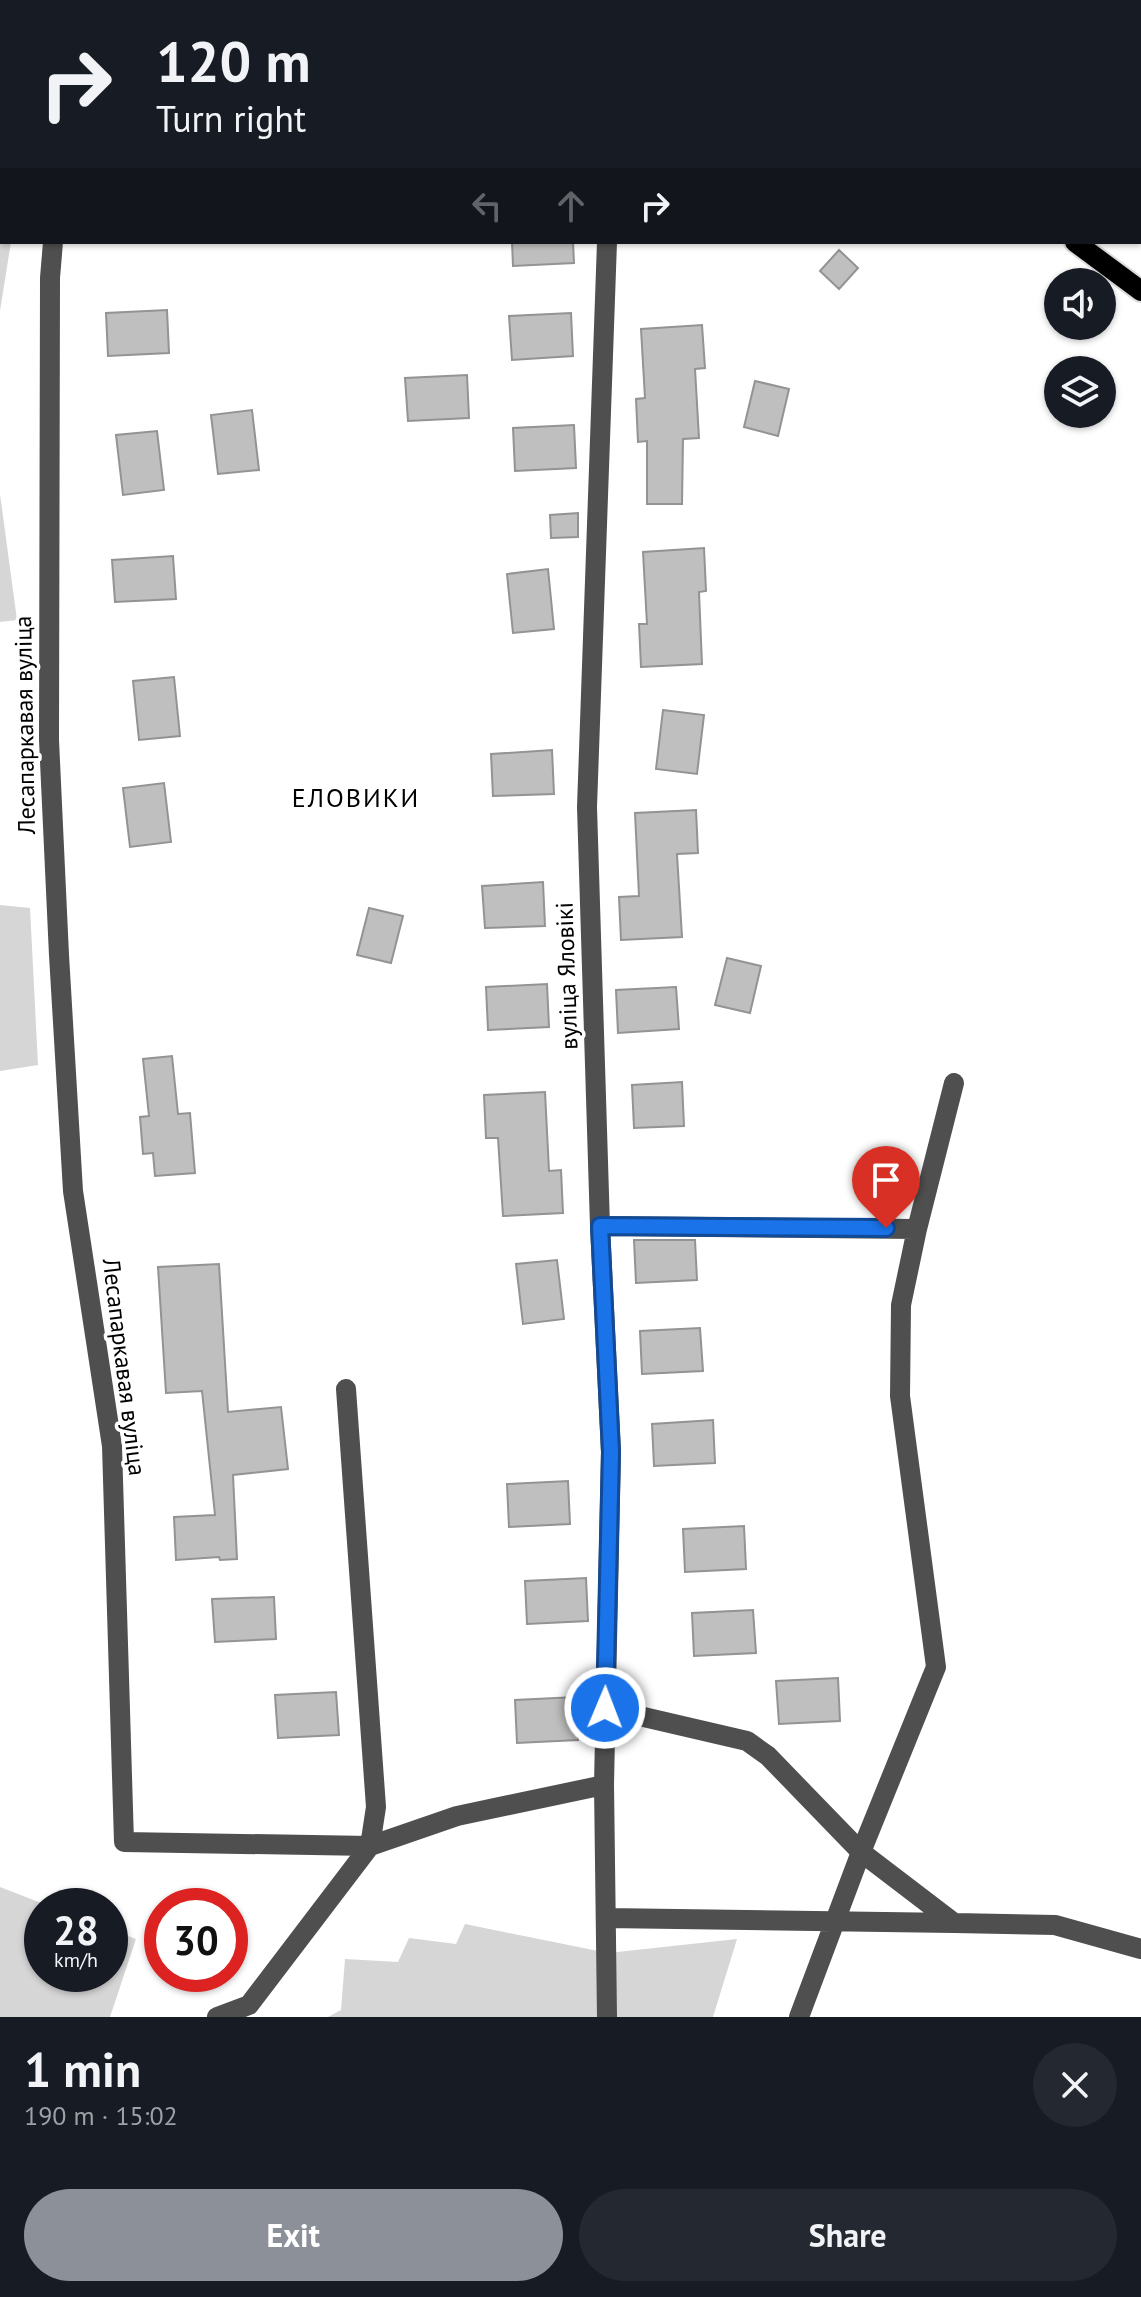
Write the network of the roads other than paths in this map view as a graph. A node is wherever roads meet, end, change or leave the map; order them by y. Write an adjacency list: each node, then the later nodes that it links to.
1 (53, 244): 11 (street, Лесапаркавая вуліца)
2 (607, 244): 6 (street, вуліца Яловікі)
3 (1078, 244): 4 (main road)
4 (1141, 291)
5 (954, 1083): 7 (street)
6 (600, 1226): 7 (street); 9 (street, вуліца Яловікі)
7 (917, 1229): 12 (street)
8 (346, 1389): 11 (street)
9 (605, 1708): 10 (street, вуліца Яловікі); 12 (street)
10 (604, 1785): 11 (street); 13 (street, вуліца Яловікі)
11 (370, 1846): 17 (street)
12 (861, 1852): 14 (street); 15 (street)
13 (607, 1918): 14 (street); 18 (street, вуліца Яловікі)
14 (836, 1921): 15 (street); 19 (street)
15 (954, 1923): 16 (street)
16 (1141, 1949)
17 (217, 2017)
18 (607, 2017)
19 (799, 2017)

